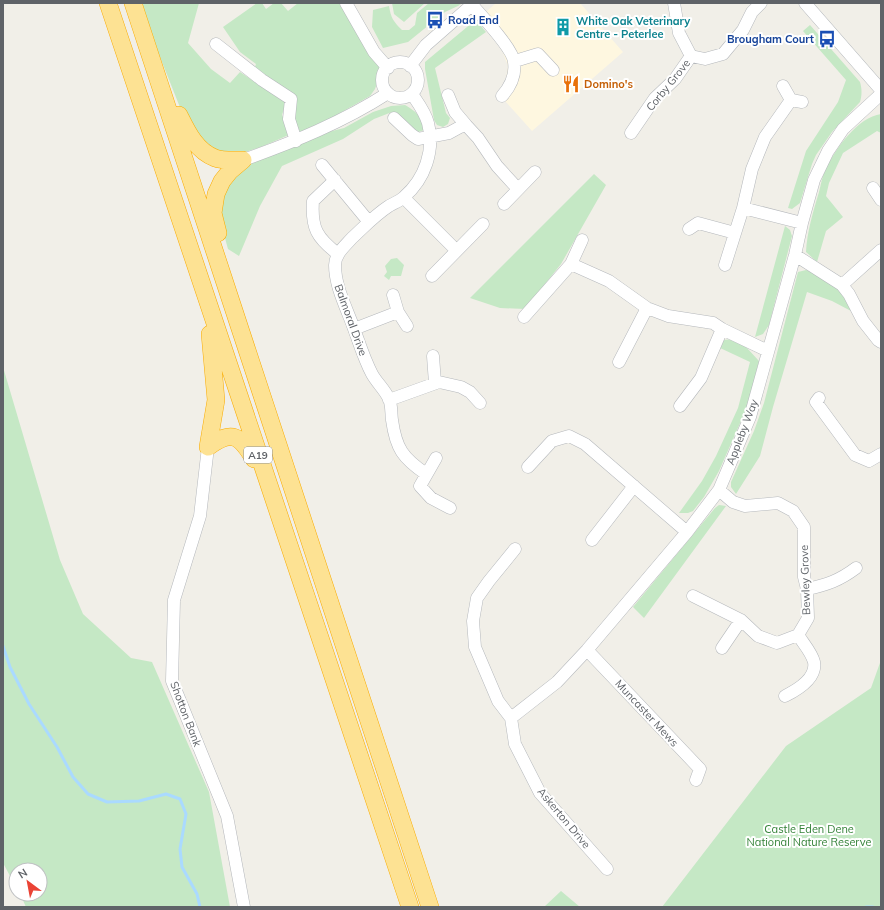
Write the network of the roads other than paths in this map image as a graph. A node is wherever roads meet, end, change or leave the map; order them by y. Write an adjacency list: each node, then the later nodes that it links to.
1 (103, 3): 9 (highway)
2 (108, 3): 9 (highway, A19)
3 (133, 3): 10 (highway, A19)
4 (346, 3): 15 (street)
5 (674, 3): 12 (street, Corby Grove)
6 (761, 3): 12 (street, Corby Grove)
7 (805, 3): 18 (street)
8 (473, 4): 13 (street); 14 (street)
9 (116, 26): 54 (highway, A19)
10 (141, 26): 29 (highway); 56 (highway, A19)
11 (216, 44): 28 (street)
12 (691, 56): 26 (street, Corby Grove)
13 (515, 61): 16 (street); 23 (street)
14 (410, 66): 15 (street); 20 (street)
15 (388, 68): 19 (street)
16 (553, 70)
17 (783, 86): 38 (street)
18 (881, 90)
19 (388, 93): 20 (street); 28 (street)
20 (412, 94): 27 (street)
21 (881, 94): 41 (street, Appleby Way)
22 (448, 95): 25 (street)
23 (502, 96)
24 (394, 118): 27 (street)
25 (466, 125): 27 (street); 34 (street)
26 (631, 133)
27 (430, 136): 35 (street)
28 (296, 141): 29 (street)
29 (244, 160): 56 (highway)
30 (322, 165): 32 (street)
31 (535, 172): 34 (street)
32 (335, 180): 39 (street); 47 (street)
33 (873, 188): 36 (street)
34 (518, 189): 37 (street)
35 (404, 198): 39 (street); 45 (street)
36 (881, 200)
37 (504, 204)
38 (743, 208): 41 (street); 43 (street)
39 (369, 222): 47 (street)
40 (693, 222): 43 (street)
41 (802, 223): 48 (street, Appleby Way)
42 (483, 224): 45 (street)
43 (735, 233): 50 (street)
44 (582, 240): 49 (street)
45 (456, 250): 51 (street)
46 (881, 250): 52 (street)
47 (338, 254): 60 (street, Balmoral Drive)
48 (795, 255): 52 (street); 63 (street, Appleby Way)
49 (571, 264): 55 (street); 58 (street)
50 (725, 265)
51 (432, 276)
52 (842, 285): 62 (street)
53 (393, 295): 57 (street)
54 (206, 298): 71 (highway); 76 (highway, A19)
55 (647, 308): 61 (street); 65 (street)
56 (233, 309): 96 (highway, A19)
57 (398, 312): 59 (street); 60 (street)
58 (524, 317)
59 (407, 326)
60 (354, 329): 68 (street, Balmoral Drive)
61 (722, 329): 63 (street); 70 (street)
62 (881, 342)
63 (768, 351): 78 (street, Appleby Way)
64 (433, 356): 66 (street)
65 (618, 362)
66 (435, 383): 68 (street); 69 (street)
67 (819, 398): 72 (street)
68 (390, 400): 75 (street, Balmoral Drive)
69 (480, 403)
70 (680, 406)
71 (208, 447): 76 (highway); 94 (street, Shotton Bank)
72 (881, 454)
73 (436, 458): 75 (street)
74 (528, 467): 77 (street)
75 (426, 474): 79 (street)
76 (267, 480): 95 (highway, A19)
77 (634, 486): 80 (street); 81 (street)
78 (719, 490): 80 (street, Appleby Way); 84 (street, Bewley Grove)
79 (450, 508)
80 (687, 532): 89 (street, Appleby Way)
81 (592, 540)
82 (515, 549): 91 (street, Askerton Drive)
83 (856, 568): 84 (street)
84 (807, 589): 87 (street, Bewley Grove)
85 (693, 596): 86 (street)
86 (741, 620): 87 (street); 88 (street)
87 (798, 635): 90 (street)
88 (722, 648)
89 (587, 650): 91 (street, Appleby Way); 92 (street, Muncaster Mews)
90 (785, 696)
91 (511, 718): 93 (street, Askerton Drive)
92 (696, 780)
93 (607, 869)
94 (244, 907)
95 (410, 907)
96 (430, 907)

